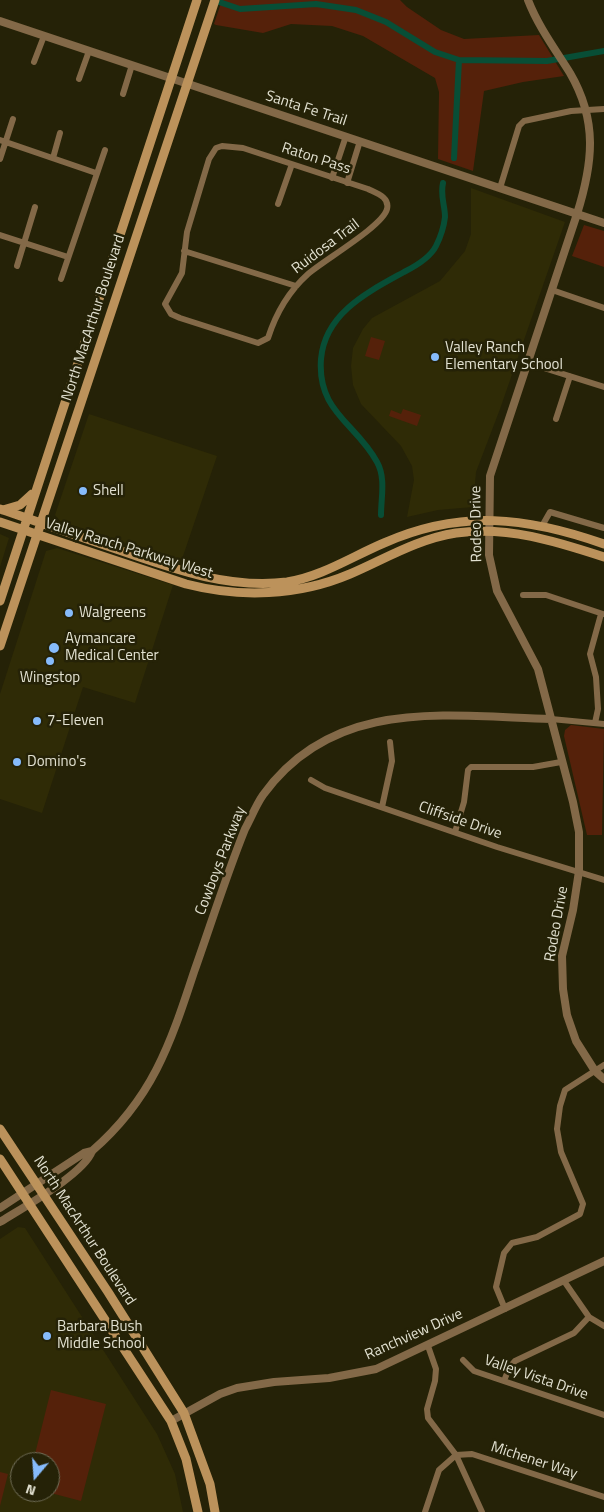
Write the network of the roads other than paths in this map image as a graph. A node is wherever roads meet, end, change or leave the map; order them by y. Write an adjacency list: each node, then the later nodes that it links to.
1 (198, 0): 10 (main road, North MacArthur Boulevard)
2 (215, 0): 11 (main road, North MacArthur Boulevard)
3 (528, 0): 13 (street, Rodeo Drive)
4 (0, 21): 5 (street, Santa Fe Trail)
5 (44, 36): 6 (street, Santa Fe Trail); 7 (street)
6 (89, 51): 8 (street, Santa Fe Trail); 9 (street)
7 (34, 62)
8 (132, 65): 10 (street, Santa Fe Trail); 12 (street)
9 (79, 79)
10 (172, 79): 11 (street, Santa Fe Trail); 46 (main road, North MacArthur Boulevard)
11 (187, 84): 17 (street, Santa Fe Trail); 51 (main road, North MacArthur Boulevard)
12 (123, 94)
13 (585, 109): 14 (street); 27 (street); 30 (street, Rodeo Drive)
14 (604, 109)
15 (13, 120): 18 (street)
16 (60, 133): 21 (street)
17 (346, 136): 19 (street, Santa Fe Trail); 25 (street)
18 (3, 141): 21 (street); 22 (street)
19 (360, 141): 26 (street); 27 (street, Santa Fe Trail)
20 (105, 150): 24 (street)
21 (53, 158): 24 (street)
22 (0, 159)
23 (292, 164): 25 (street, Raton Pass); 28 (street); 35 (street, Raton Pass)
24 (96, 173): 36 (street)
25 (332, 178): 26 (street, Raton Pass)
26 (347, 183): 31 (street, Raton Pass)
27 (500, 188): 30 (street, Santa Fe Trail)
28 (278, 204)
29 (36, 207): 34 (street)
30 (577, 214): 32 (street, Santa Fe Trail); 40 (street, Rodeo Drive)
31 (382, 219): 39 (street, Ruidosa Trail)
32 (604, 223)
33 (0, 235): 34 (street)
34 (23, 243): 36 (street); 37 (street)
35 (184, 251): 39 (street); 39 (street, Ruidosa Trail)
36 (68, 257): 38 (street)
37 (16, 266)
38 (61, 279)
39 (296, 286)
40 (552, 290): 41 (street); 42 (street, Rodeo Drive)
41 (604, 308)
42 (528, 362): 43 (street); 49 (street, Rodeo Drive)
43 (570, 376): 44 (street); 45 (street)
44 (604, 387)
45 (556, 419)
46 (34, 492): 47 (main road); 48 (main road, North MacArthur Boulevard)
47 (1, 510): 48 (main road, Valley Ranch Parkway West)
48 (26, 518): 51 (main road, Valley Ranch Parkway West); 54 (main road, North MacArthur Boulevard)
49 (489, 520): 52 (main road, Valley Ranch Parkway West); 55 (street, Rodeo Drive); 61 (main road, Valley Ranch Parkway West)
50 (0, 522): 54 (main road, Valley Ranch Parkway West)
51 (40, 523): 56 (main road, North MacArthur Boulevard); 59 (main road, Valley Ranch Parkway West)
52 (542, 526): 53 (street); 57 (main road, Valley Ranch Parkway West)
53 (604, 528)
54 (22, 530): 56 (main road, Valley Ranch Parkway West); 63 (main road, North MacArthur Boulevard)
55 (489, 531): 58 (main road, Valley Ranch Parkway West); 61 (main road, Valley Ranch Parkway West); 66 (street, Rodeo Drive)
56 (37, 534): 60 (main road, Valley Ranch Parkway West); 65 (main road, North MacArthur Boulevard)
57 (604, 544)
58 (604, 557)
59 (170, 568): 60 (main road); 61 (main road, Valley Ranch Parkway West)
60 (166, 577): 61 (main road, Valley Ranch Parkway West)
61 (281, 587)
62 (523, 595): 64 (street)
63 (0, 601)
64 (602, 614): 67 (street)
65 (0, 646)
66 (551, 719): 67 (street, Cowboys Parkway); 70 (street, Rodeo Drive); 80 (street, Cowboys Parkway)
67 (595, 723): 68 (street, Cowboys Parkway)
68 (604, 724)
69 (390, 742): 72 (street)
70 (561, 762): 73 (street); 74 (street, Rodeo Drive)
71 (311, 780): 72 (street, Cliffside Drive)
72 (382, 807): 73 (street, Cliffside Drive)
73 (455, 832): 74 (street, Cliffside Drive)
74 (579, 872): 75 (street, Cliffside Drive); 77 (street, Rodeo Drive)
75 (604, 880)
76 (604, 1065): 77 (street)
77 (595, 1071): 78 (street, Rodeo Drive); 90 (street)
78 (604, 1080)
79 (0, 1129): 82 (main road, North MacArthur Boulevard)
80 (92, 1151): 82 (street, Cowboys Parkway); 84 (street, Cowboys Parkway)
81 (0, 1159): 83 (main road, North MacArthur Boulevard)
82 (37, 1185): 83 (street, Cowboys Parkway); 84 (main road, North MacArthur Boulevard)
83 (23, 1194): 85 (main road, North MacArthur Boulevard); 86 (street, Cowboys Parkway)
84 (43, 1195): 85 (street, Cowboys Parkway); 96 (main road, North MacArthur Boulevard)
85 (29, 1204): 87 (street, Cowboys Parkway); 98 (main road, North MacArthur Boulevard)
86 (0, 1208)
87 (0, 1222)
88 (604, 1261): 89 (street, Ranchview Drive)
89 (564, 1281): 90 (street, Ranchview Drive); 91 (street)
90 (505, 1309): 93 (street, Ranchview Drive)
91 (589, 1317): 92 (street); 95 (street)
92 (604, 1326)
93 (428, 1346): 96 (street, Ranchview Drive); 99 (street)
94 (463, 1360): 95 (street, Valley Vista Drive)
95 (504, 1381): 97 (street, Valley Vista Drive)
96 (184, 1413): 98 (street, Ranchview Drive); 102 (main road, North MacArthur Boulevard)
97 (604, 1415)
98 (171, 1421): 101 (main road, North MacArthur Boulevard)
99 (456, 1455): 100 (street, Michener Way); 103 (street); 104 (street)
100 (604, 1497)
101 (198, 1512)
102 (215, 1512)
103 (425, 1512)
104 (482, 1512)

